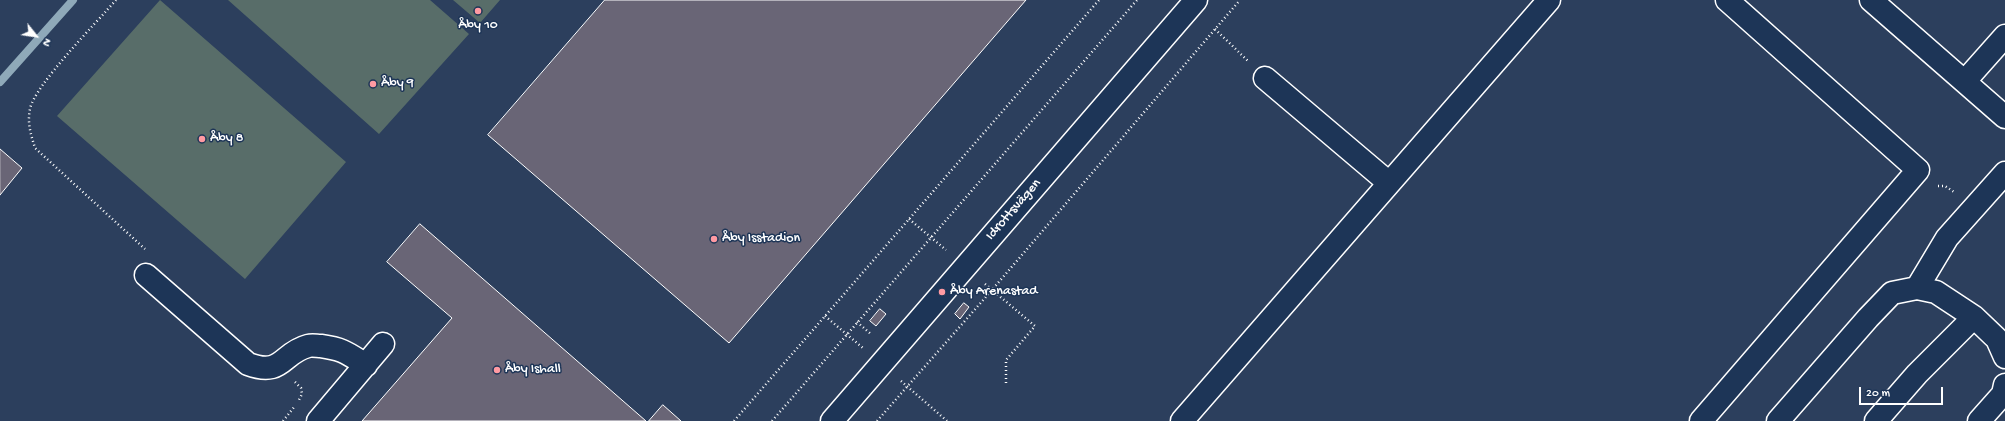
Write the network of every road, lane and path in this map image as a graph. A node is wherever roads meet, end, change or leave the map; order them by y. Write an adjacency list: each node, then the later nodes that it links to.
1 (116, 0): 14 (path)
2 (1099, 0): 19 (path)
3 (1137, 0): 20 (path)
4 (1240, 0): 9 (path)
5 (1549, 0): 17 (street)
6 (1727, 0): 15 (street)
7 (1871, 0): 12 (street)
8 (1191, 3): 21 (street, Idrottsvägen)
9 (1215, 29): 11 (path); 24 (path)
10 (2005, 36): 12 (street)
11 (1265, 78): 17 (street)
12 (1965, 81): 13 (street)
13 (2005, 117)
14 (35, 148)
15 (1918, 170): 18 (path); 42 (street)
16 (2005, 173): 18 (street)
17 (1389, 183): 41 (street)
18 (1975, 206): 23 (street)
19 (909, 218): 20 (path); 36 (path)
20 (930, 237): 21 (path); 26 (path)
21 (965, 266): 24 (path); 38 (street, Idrottsvägen)
22 (146, 275): 30 (street)
23 (1917, 288): 25 (street); 43 (street)
24 (992, 290): 33 (path); 34 (path)
25 (1974, 317): 29 (street); 44 (street)
26 (857, 322): 27 (path); 37 (path)
27 (876, 332)
28 (383, 344): 30 (street)
29 (2005, 357)
30 (366, 365): 35 (street)
31 (898, 378): 34 (path)
32 (2005, 385): 45 (street)
33 (1006, 386)
34 (908, 387): 39 (path); 40 (path)
35 (318, 421)
36 (734, 421)
37 (772, 421)
38 (832, 421)
39 (877, 421)
40 (947, 421)
41 (1182, 421)
42 (1701, 421)
43 (1778, 421)
44 (1876, 421)
45 (1979, 421)

